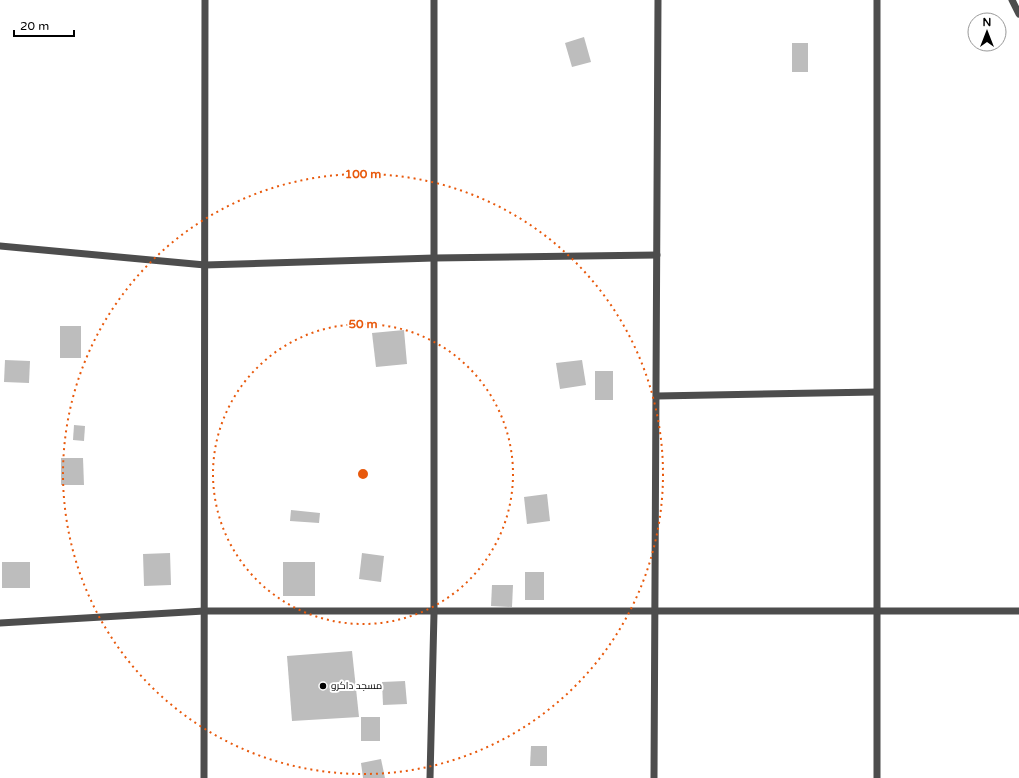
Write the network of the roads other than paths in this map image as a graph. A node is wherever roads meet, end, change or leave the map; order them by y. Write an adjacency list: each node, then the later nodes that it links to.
1 (205, 0): 10 (street)
2 (434, 0): 9 (street)
3 (658, 0): 8 (street)
4 (877, 0): 11 (street)
5 (1012, 0): 6 (street)
6 (1019, 14)
7 (0, 246): 10 (street)
8 (657, 255): 9 (street); 12 (street)
9 (434, 258): 10 (street); 17 (street)
10 (204, 265): 13 (street)
11 (876, 392): 12 (street); 15 (street)
12 (657, 396): 14 (street)
13 (204, 611): 17 (street); 18 (street); 19 (street)
14 (656, 611): 15 (street); 17 (street); 21 (street)
15 (876, 611): 16 (street); 22 (street)
16 (1019, 611)
17 (434, 613): 20 (street)
18 (0, 623)
19 (204, 778)
20 (430, 778)
21 (654, 778)
22 (877, 778)

